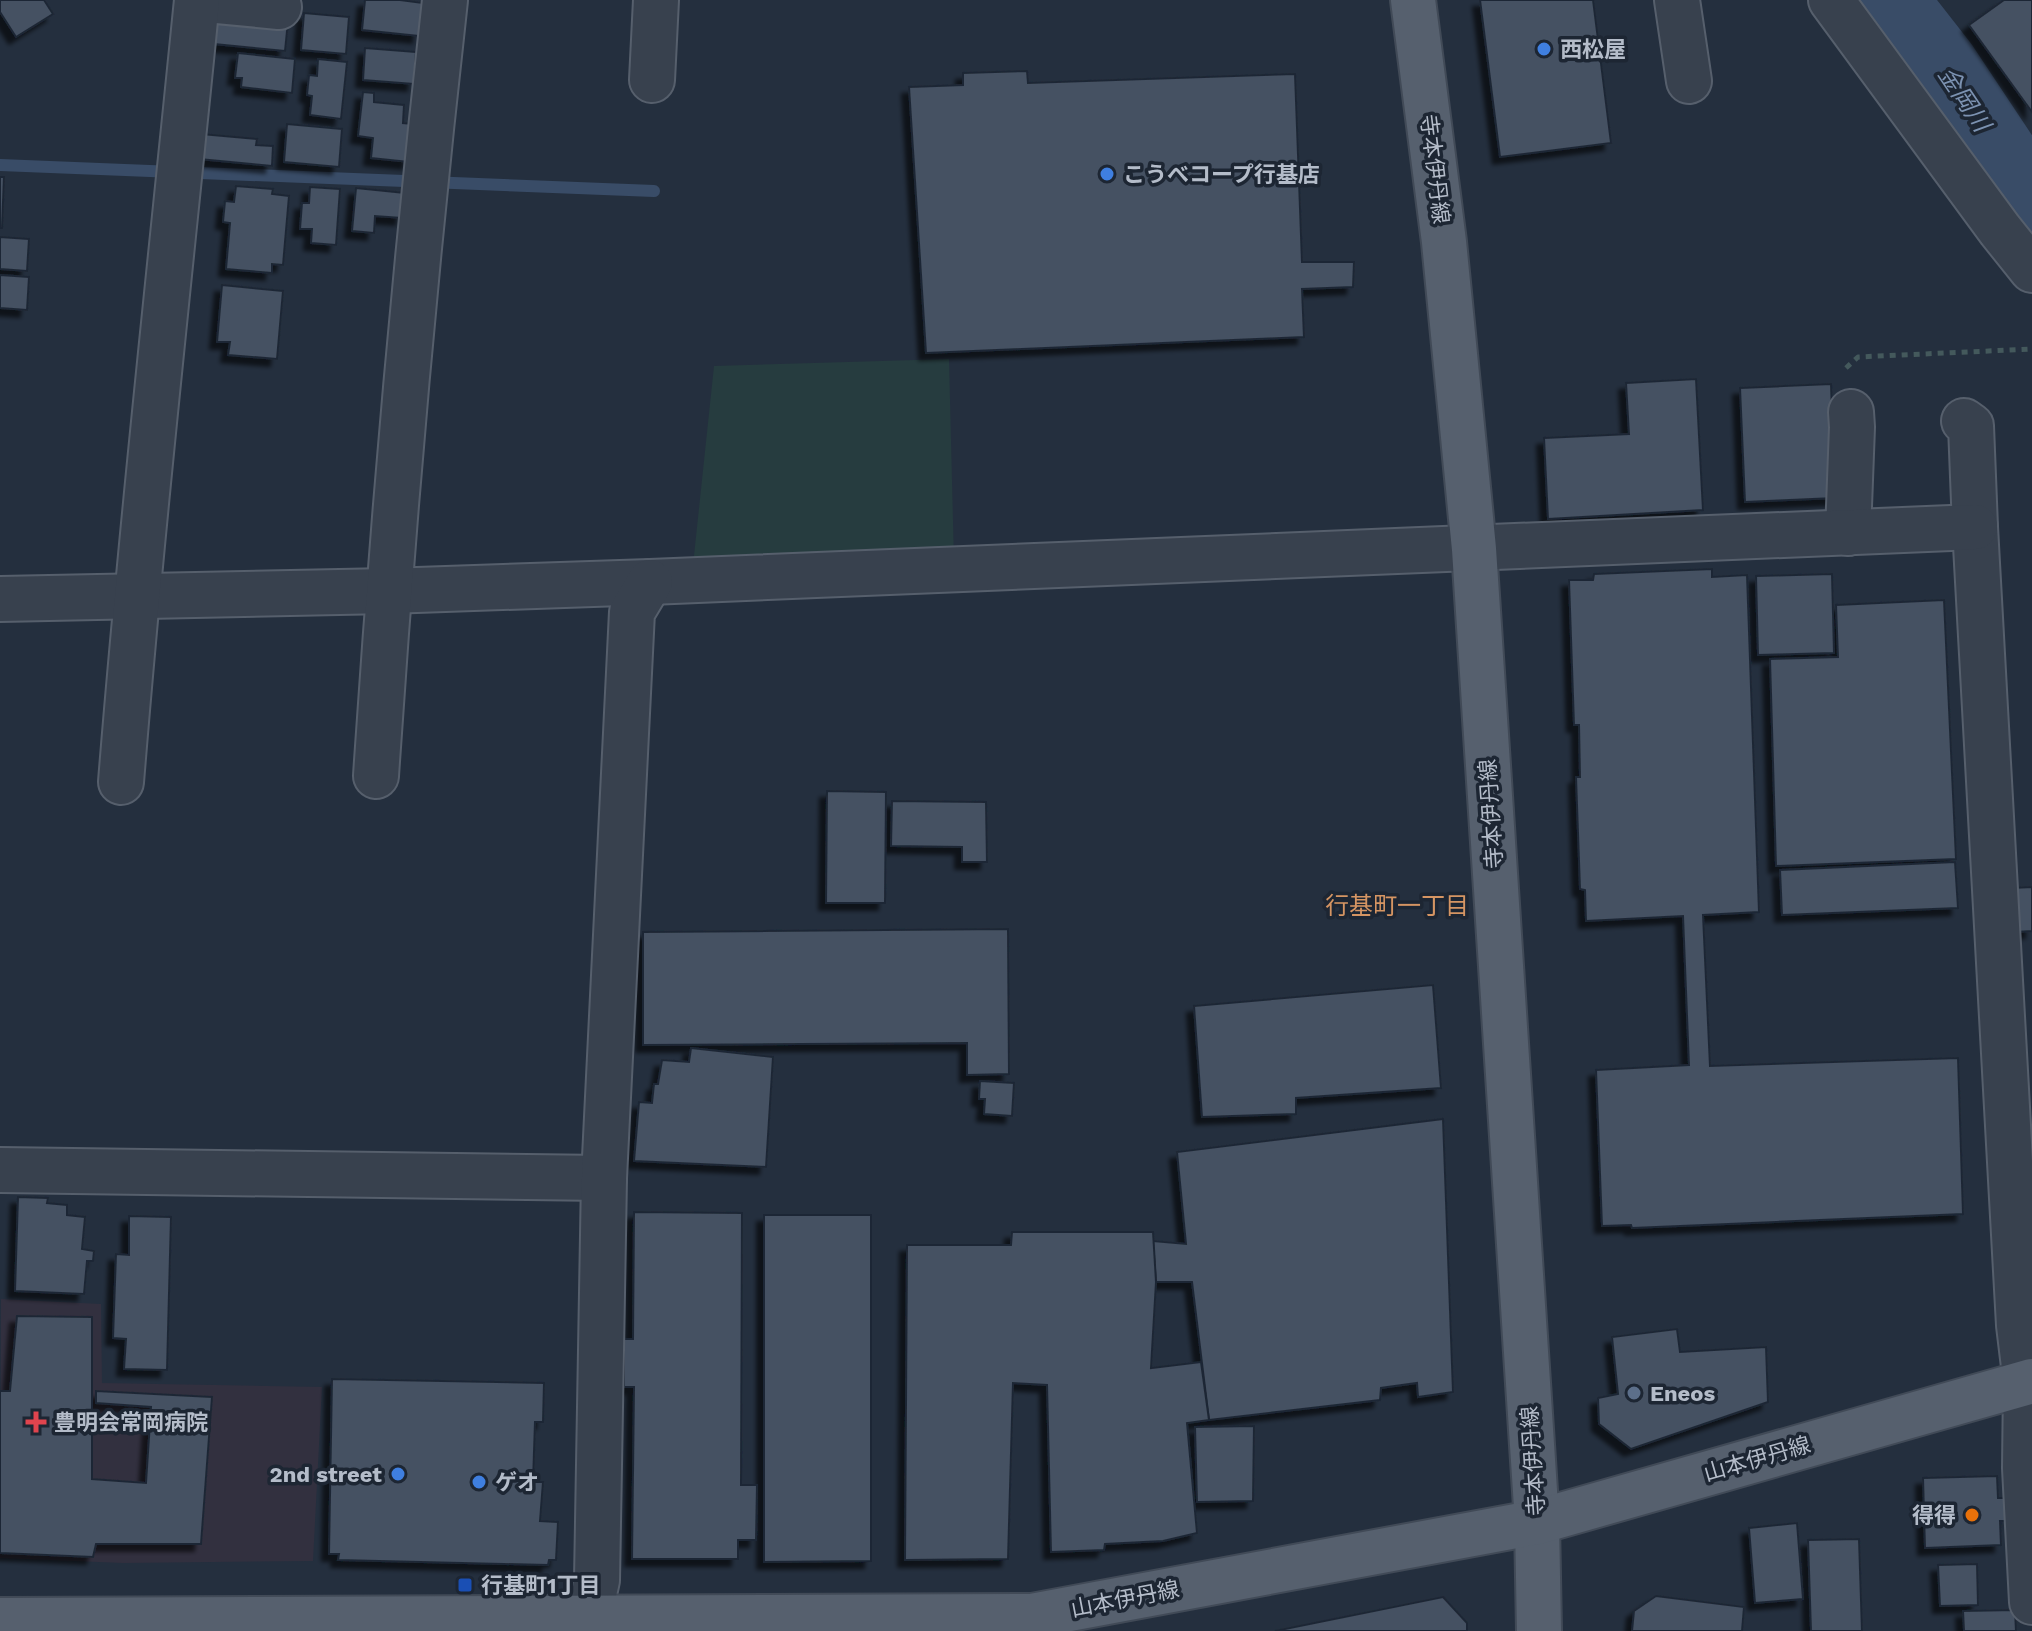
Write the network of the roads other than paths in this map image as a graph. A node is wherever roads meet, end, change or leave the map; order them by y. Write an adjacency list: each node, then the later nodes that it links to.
1 (197, 0): 19 (street)
2 (207, 0): 8 (street)
3 (445, 0): 18 (street)
4 (656, 0): 9 (street)
5 (1413, 0): 16 (main road, 寺本伊丹線)
6 (1677, 0): 10 (street)
7 (1831, 0): 11 (street)
8 (279, 7)
9 (652, 80)
10 (1689, 81)
11 (2032, 270)
12 (1851, 412): 15 (street)
13 (1964, 421): 14 (street)
14 (1975, 527): 15 (street); 23 (street)
15 (1848, 533): 16 (street)
16 (1474, 549): 17 (street); 27 (main road, 寺本伊丹線)
17 (650, 582): 18 (street); 25 (street)
18 (388, 591): 19 (street); 21 (street)
19 (136, 596): 20 (street); 22 (street)
20 (0, 599)
21 (376, 776)
22 (121, 782)
23 (2013, 864): 26 (street)
24 (0, 1170): 25 (street)
25 (604, 1178): 30 (street)
26 (2029, 1382): 27 (main road, 山本伊丹線); 28 (street)
27 (1537, 1522): 31 (main road, 山本伊丹線); 32 (main road, 寺本伊丹線)
28 (2032, 1602)
29 (0, 1620): 30 (main road, 山本伊丹線)
30 (589, 1624): 31 (main road, 山本伊丹線)
31 (1032, 1624)
32 (1539, 1631)

